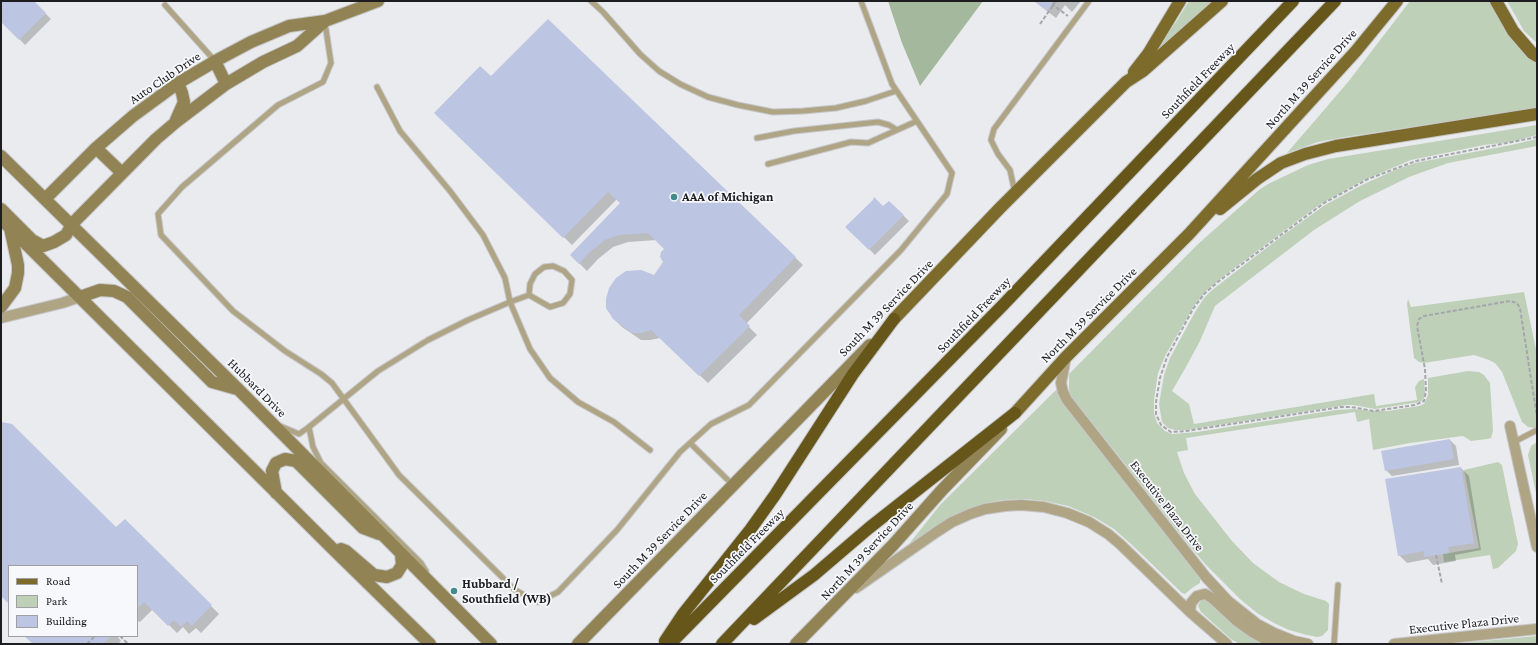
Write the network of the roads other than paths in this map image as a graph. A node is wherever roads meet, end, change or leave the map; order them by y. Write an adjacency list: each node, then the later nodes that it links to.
1 (378, 1): 12 (street, Auto Club Drive)
2 (592, 1): 19 (lane)
3 (861, 1): 19 (lane)
4 (1089, 1): 29 (lane)
5 (1180, 1): 15 (main road)
6 (1222, 1): 15 (main road, South M 39 Service Drive)
7 (1293, 1): 69 (highway, Southfield Freeway)
8 (1335, 1): 63 (highway)
9 (1397, 1): 34 (main road, North M 39 Service Drive)
10 (1496, 1): 13 (main road)
11 (166, 5): 14 (lane)
12 (325, 21): 14 (street, Auto Club Drive); 17 (street, Auto Club Drive); 43 (lane)
13 (1537, 56)
14 (215, 62): 16 (street, Auto Club Drive); 17 (street)
15 (1126, 82): 29 (main road, South M 39 Service Drive)
16 (178, 84): 22 (street); 25 (street, Auto Club Drive)
17 (226, 84): 22 (street, Auto Club Drive)
18 (377, 87): 37 (lane)
19 (896, 91): 21 (lane)
20 (1537, 114): 34 (main road)
21 (917, 121): 23 (lane); 50 (lane)
22 (176, 122): 28 (street, Auto Club Drive)
23 (897, 130): 24 (lane); 27 (lane)
24 (757, 138)
25 (96, 148): 28 (street); 30 (street, Auto Club Drive)
26 (1, 156): 30 (street, Hubbard Drive)
27 (768, 164)
28 (122, 173): 33 (street, Auto Club Drive)
29 (1015, 194): 40 (main road, South M 39 Service Drive)
30 (45, 199): 33 (street, Hubbard Drive)
31 (1, 209): 33 (street, Auto Club Drive)
32 (5, 224): 36 (street); 38 (street)
33 (72, 224): 42 (street, Hubbard Drive)
34 (1189, 234): 41 (main road, North M 39 Service Drive)
35 (529, 295): 35 (lane); 37 (lane)
36 (80, 297): 39 (street); 42 (street); 53 (street)
37 (510, 302): 43 (lane); 51 (lane)
38 (1, 307)
39 (1, 318)
40 (894, 319): 52 (street, South M 39 Service Drive); 68 (highway)
41 (1066, 357): 44 (main road, North M 39 Service Drive); 64 (street, Executive Plaza Drive)
42 (238, 389): 45 (street, Hubbard Drive)
43 (344, 400): 47 (lane); 50 (lane)
44 (1015, 413): 60 (street, North M 39 Service Drive); 63 (highway)
45 (271, 422): 47 (lane); 54 (street, Hubbard Drive)
46 (1510, 426): 49 (street)
47 (309, 427): 59 (lane)
48 (1537, 430): 49 (lane)
49 (1514, 442): 56 (street)
50 (690, 443): 52 (lane)
51 (650, 450)
52 (733, 485): 67 (street, South M 39 Service Drive)
53 (276, 492): 54 (street); 55 (street)
54 (383, 536): 57 (street, Hubbard Drive)
55 (327, 543): 57 (street); 65 (street)
56 (1537, 547)
57 (401, 554): 59 (street, Hubbard Drive)
58 (1338, 585): 73 (lane)
59 (438, 592): 66 (street, Hubbard Drive)
60 (841, 599): 61 (street); 70 (street, North M 39 Service Drive)
61 (1190, 612): 64 (street, Executive Plaza Drive); 71 (street)
62 (1537, 629): 74 (street, Executive Plaza Drive)
63 (724, 641)
64 (1294, 641): 72 (street, Executive Plaza Drive)
65 (430, 644)
66 (491, 644)
67 (578, 644)
68 (663, 644)
69 (670, 644)
70 (796, 644)
71 (1227, 644)
72 (1308, 644)
73 (1334, 644)
74 (1394, 644)

